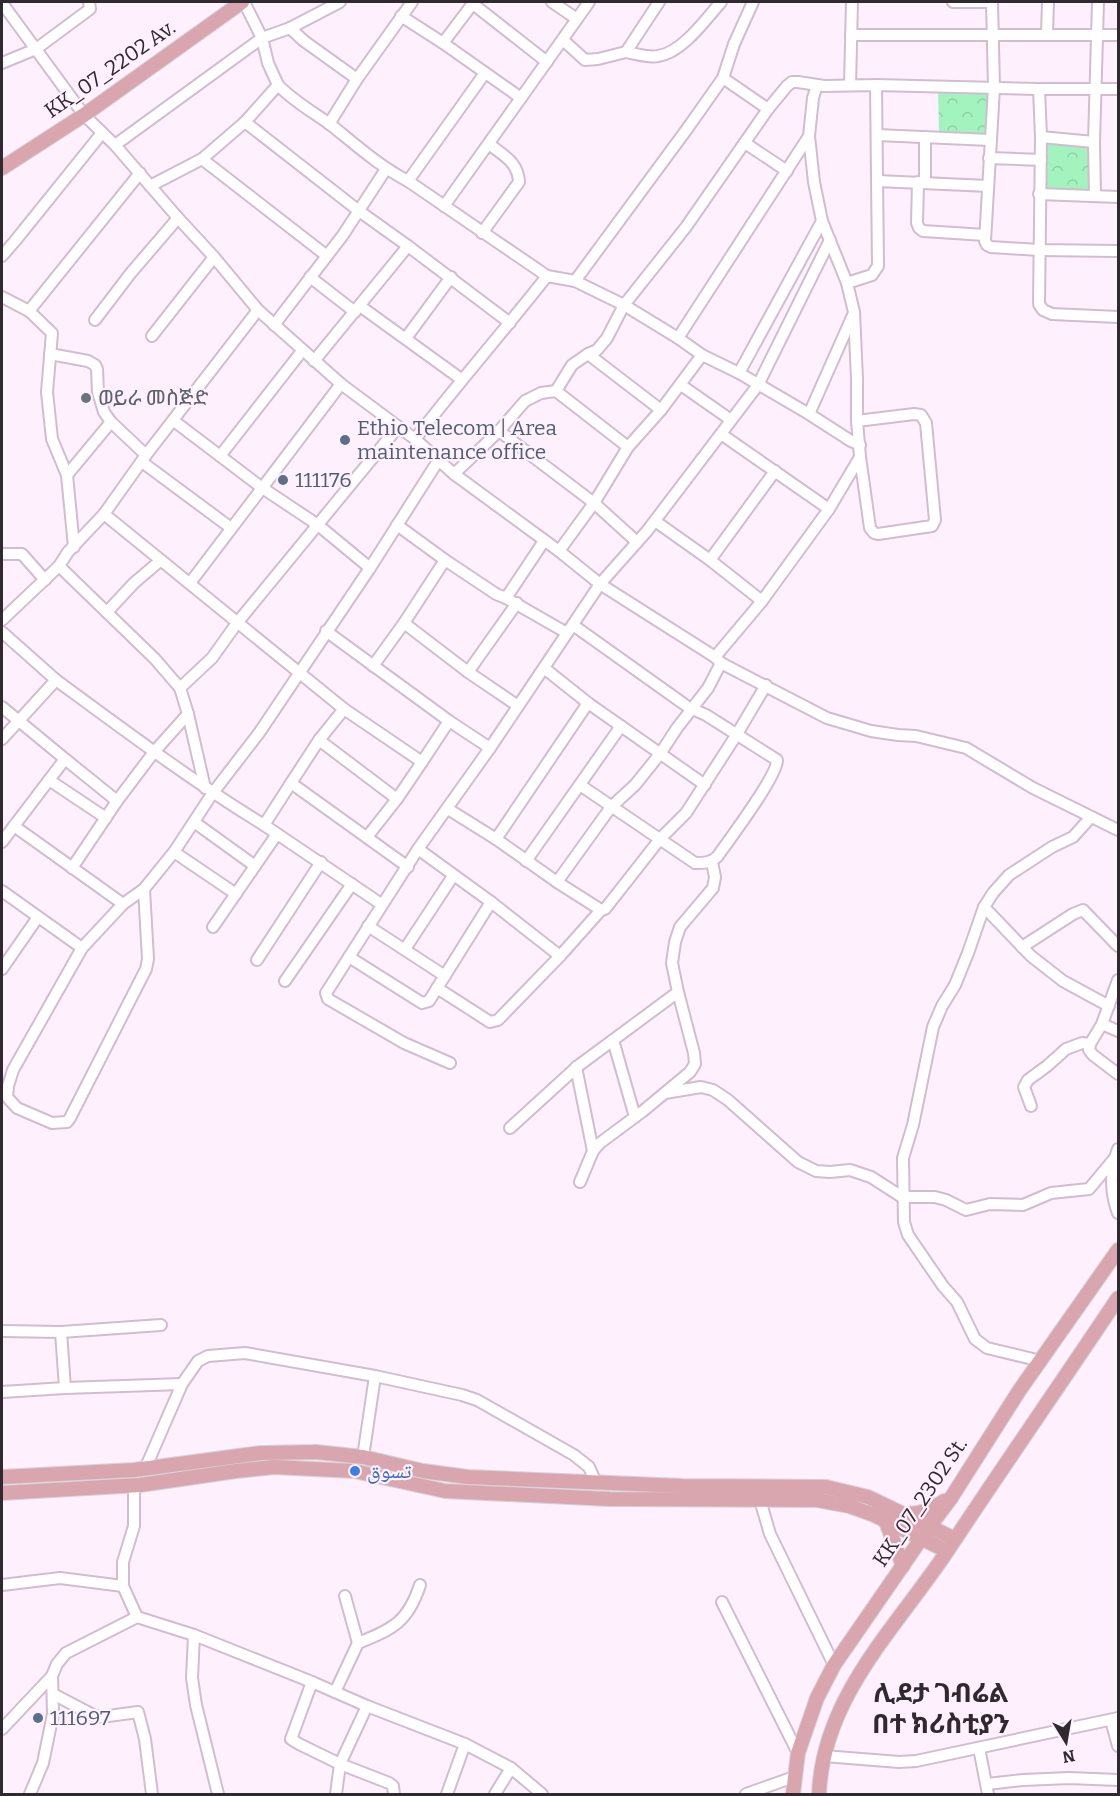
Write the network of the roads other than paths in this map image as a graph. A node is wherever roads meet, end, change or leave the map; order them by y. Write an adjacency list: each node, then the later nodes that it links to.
1 (89, 2): 28 (street)
2 (241, 2): 25 (street); 45 (main road)
3 (340, 2): 19 (street)
4 (412, 2): 17 (street)
5 (552, 2): 18 (street)
6 (589, 2): 18 (street)
7 (659, 2): 29 (street)
8 (721, 2): 29 (street)
9 (753, 2): 33 (street)
10 (852, 2): 20 (street)
11 (953, 2): 12 (street)
12 (992, 2): 22 (street)
13 (1048, 2): 21 (street)
14 (1098, 2): 23 (street)
15 (2, 3): 28 (street)
16 (473, 3): 27 (street); 30 (street)
17 (401, 16): 27 (street); 34 (street)
18 (577, 19): 26 (street)
19 (290, 28): 25 (street); 34 (street)
20 (851, 34): 22 (street); 37 (street)
21 (1047, 34): 22 (street); 23 (street)
22 (991, 35): 39 (street)
23 (1098, 35): 24 (street); 40 (street)
24 (1119, 35)
25 (262, 38): 35 (street); 57 (street)
26 (563, 40): 29 (street); 30 (street)
27 (443, 43): 32 (street)
28 (36, 50): 31 (street); 45 (street)
29 (626, 52)
30 (546, 62): 43 (street)
31 (2, 63)
32 (485, 73): 43 (street); 66 (street)
33 (723, 78): 44 (street); 90 (street)
34 (357, 79): 47 (street)
35 (278, 85): 46 (street); 47 (street)
36 (817, 85): 37 (street); 44 (street); 50 (street)
37 (850, 85): 38 (street)
38 (876, 85): 39 (street); 49 (street)
39 (993, 88): 41 (street); 53 (street)
40 (1096, 88): 41 (street); 42 (street); 54 (street)
41 (1039, 89): 51 (street)
42 (1119, 89)
43 (522, 98): 56 (street)
44 (768, 109): 55 (street)
45 (83, 113): 48 (street); 61 (main road); 62 (main road, KK_07_2202 Av.)
46 (245, 122): 59 (street); 75 (street)
47 (330, 124): 63 (street)
48 (102, 133): 57 (street); 84 (street)
49 (878, 135): 52 (street); 67 (street)
50 (809, 136): 64 (street); 77 (street)
51 (1041, 136): 54 (street); 60 (street)
52 (925, 137): 53 (street); 68 (street)
53 (990, 140): 58 (street)
54 (1094, 142): 72 (street)
55 (745, 143): 64 (street); 93 (street)
56 (489, 144): 74 (street); 78 (street)
57 (115, 145): 65 (street)
58 (989, 158): 60 (street); 70 (street)
59 (202, 159): 69 (street); 85 (street)
60 (1041, 160): 71 (street)
61 (2, 163)
62 (2, 168)
63 (386, 169): 66 (street); 75 (street)
64 (787, 171): 104 (street)
65 (140, 173): 69 (street); 96 (street)
66 (408, 181): 74 (street)
67 (878, 182): 68 (street); 91 (street)
68 (921, 182): 70 (street); 79 (street)
69 (150, 186): 76 (street)
70 (987, 186): 79 (street)
71 (1040, 194): 72 (street); 82 (street)
72 (1095, 196): 73 (street)
73 (1119, 197)
74 (444, 206): 78 (street)
75 (359, 211): 81 (street); 85 (street)
76 (178, 218): 86 (street); 99 (street)
77 (822, 221): 80 (street); 110 (street)
78 (482, 233): 87 (street)
79 (985, 235): 82 (street)
80 (830, 240): 91 (street); 113 (street)
81 (408, 246): 89 (street); 94 (street)
82 (1039, 250): 83 (street); 98 (street)
83 (1119, 251)
84 (2, 256)
85 (327, 256): 88 (street)
86 (214, 257): 95 (street); 102 (street)
87 (547, 276): 90 (street); 100 (street)
88 (310, 277): 94 (street); 101 (street)
89 (451, 278): 100 (street); 103 (street)
90 (574, 281): 93 (street)
91 (847, 283): 97 (street)
92 (2, 297): 96 (street)
93 (624, 305): 104 (street); 107 (street)
94 (358, 309): 103 (street); 109 (street)
95 (258, 310): 101 (street); 118 (street)
96 (29, 311): 106 (street)
97 (854, 312): 117 (street); 120 (street)
98 (1119, 317)
99 (95, 320)
100 (510, 323): 111 (street)
101 (274, 325): 105 (street)
102 (152, 336)
103 (406, 338): 111 (street)
104 (678, 338): 108 (street)
105 (302, 351): 109 (street); 128 (street)
106 (50, 354): 121 (street); 134 (street)
107 (588, 354): 115 (street); 116 (street)
108 (702, 354): 110 (street); 114 (street)
109 (314, 361): 112 (street)
110 (739, 373): 113 (street)
111 (462, 379): 125 (street)
112 (341, 384): 122 (street); 135 (street)
113 (758, 384): 117 (street); 119 (street)
114 (681, 385): 116 (street); 119 (street)
115 (556, 391): 123 (street); 127 (street)
116 (662, 410): 127 (street)
117 (809, 414): 126 (street)
118 (174, 420): 128 (street); 130 (street)
119 (730, 420): 124 (street)
120 (857, 421): 126 (street); 129 (street)
121 (111, 422): 130 (street); 134 (street)
122 (398, 427): 125 (street); 140 (street)
123 (499, 431): 133 (street); 136 (street)
124 (721, 434): 132 (street); 139 (street)
125 (415, 438): 131 (street)
126 (860, 444): 129 (street)
127 (627, 447): 136 (street)
128 (220, 456): 135 (street)
129 (860, 457): 137 (street)
130 (144, 459): 138 (street); 142 (street)
131 (438, 461): 133 (street); 141 (street)
132 (775, 471): 137 (street); 150 (street)
133 (454, 474): 143 (street)
134 (66, 475): 145 (street)
135 (261, 487): 140 (street); 142 (street)
136 (594, 504): 144 (street); 146 (street)
137 (829, 509): 157 (street)
138 (104, 514): 145 (street); 148 (street)
139 (655, 521): 144 (street); 150 (street)
140 (318, 525): 152 (street); 161 (street)
141 (397, 525): 149 (street); 152 (street)
142 (231, 528): 154 (street)
143 (544, 541): 146 (street); 156 (street)
144 (637, 542): 155 (street)
145 (74, 547): 151 (street)
146 (559, 551): 155 (street)
147 (2, 554): 153 (street)
148 (161, 560): 154 (street); 159 (street)
149 (445, 560): 156 (street); 162 (street)
150 (710, 560): 157 (street)
151 (59, 566): 153 (street); 159 (street)
152 (370, 568): 164 (street)
153 (45, 580): 160 (street)
154 (190, 583): 161 (street)
155 (600, 584): 163 (street); 166 (street)
156 (506, 598): 158 (street)
157 (762, 601): 166 (street)
158 (517, 603): 163 (street); 170 (street)
159 (107, 612): 173 (street)
160 (2, 620)
161 (237, 623): 169 (street); 173 (street)
162 (404, 623): 167 (street); 170 (street)
163 (570, 629): 168 (street); 178 (street)
164 (326, 631): 167 (street); 169 (street)
165 (2, 632): 171 (street)
166 (718, 660): 172 (street); 178 (street)
167 (373, 666): 180 (street)
168 (544, 668): 174 (street); 176 (street)
169 (299, 672): 177 (street); 195 (street)
170 (468, 672): 176 (street)
171 (56, 680): 181 (street); 187 (street)
172 (766, 685): 183 (street); 200 (street)
173 (180, 688): 179 (street)
174 (588, 703): 182 (street); 208 (street)
175 (2, 706): 181 (street)
176 (518, 706): 186 (street)
177 (344, 709): 185 (street); 190 (street)
178 (692, 709): 183 (street); 188 (street)
179 (188, 714): 187 (street); 195 (street)
180 (449, 720): 186 (street); 190 (street)
181 (19, 722): 184 (street); 189 (street)
182 (621, 726): 188 (street); 194 (street)
183 (737, 734): 193 (street); 215 (street)
184 (2, 739)
185 (319, 740): 192 (street); 196 (street)
186 (490, 748): 199 (street)
187 (154, 752): 195 (street); 197 (street)
188 (660, 754): 193 (street); 198 (street)
189 (65, 759): 191 (street); 197 (street)
190 (422, 762): 196 (street)
191 (49, 780): 201 (street); 204 (street)
192 (291, 783): 203 (street); 207 (street)
193 (705, 785): 209 (street)
194 (580, 786): 198 (street); 213 (street)
195 (208, 791): 202 (street); 203 (street)
196 (397, 799): 207 (street)
197 (117, 801): 201 (street)
198 (611, 807): 209 (street); 220 (street)
199 (448, 809): 208 (street); 211 (street)
200 (1091, 817): 205 (street); 228 (street)
201 (106, 818): 218 (street)
202 (194, 822): 212 (street); 216 (street)
203 (264, 825): 206 (street)
204 (14, 826): 210 (street); 218 (street)
205 (1119, 830)
206 (278, 834): 214 (street); 216 (street)
207 (367, 837): 217 (street)
208 (496, 839): 213 (street)
209 (660, 839): 215 (street); 229 (street)
210 (2, 842)
211 (418, 849): 217 (street); 219 (street)
212 (174, 852): 222 (street); 224 (street)
213 (526, 861): 220 (street)
214 (321, 862): 221 (street); 239 (street)
215 (711, 862): 245 (street)
216 (255, 866): 224 (street)
217 (408, 867): 227 (street)
218 (72, 868): 226 (street)
219 (453, 876): 225 (street); 236 (street)
220 (557, 882): 229 (street)
221 (352, 884): 227 (street); 243 (street)
222 (144, 889): 226 (street); 235 (street)
223 (2, 891): 230 (street)
224 (236, 894): 232 (street)
225 (491, 902): 237 (street); 241 (street)
226 (123, 904): 235 (street)
227 (381, 904): 231 (street)
228 (984, 907): 234 (street); 261 (street)
229 (601, 910): 237 (street)
230 (38, 916): 235 (street); 240 (street)
231 (368, 926): 236 (street); 238 (street)
232 (213, 927)
233 (1119, 946): 234 (street)
234 (1022, 947): 246 (street)
235 (82, 948)
236 (405, 949): 241 (street)
237 (560, 956): 244 (street)
238 (348, 957): 244 (street); 251 (street)
239 (256, 960)
240 (2, 969)
241 (445, 976): 244 (street)
242 (1119, 980): 246 (street)
243 (285, 981)
244 (437, 988)
245 (678, 992): 249 (street); 254 (street)
246 (1109, 1006): 247 (street)
247 (1102, 1023): 248 (street); 250 (street)
248 (1119, 1031)
249 (613, 1040): 252 (street); 256 (street)
250 (1090, 1044): 253 (street); 255 (street)
251 (450, 1063)
252 (576, 1068): 257 (street); 258 (street)
253 (1119, 1074)
254 (665, 1093): 256 (street); 261 (street)
255 (1031, 1106)
256 (635, 1117): 258 (street)
257 (510, 1128)
258 (593, 1151): 260 (street)
259 (1116, 1154): 261 (street); 262 (street)
260 (580, 1182)
261 (902, 1197): 268 (street)
262 (1119, 1213)
263 (1119, 1250): 268 (main road, KK_07_2302 St.)
264 (1119, 1298): 286 (main road)
265 (161, 1324): 267 (street)
266 (2, 1330): 267 (street)
267 (61, 1332): 271 (street)
268 (1041, 1361): 278 (main road, KK_07_2302 St.)
269 (375, 1376): 270 (street); 273 (street); 276 (street)
270 (183, 1384): 271 (street); 274 (street)
271 (65, 1388): 272 (street)
272 (2, 1392)
273 (363, 1457): 274 (main road); 276 (main road)
274 (145, 1469): 275 (main road)
275 (2, 1478)
276 (596, 1483): 280 (main road)
277 (134, 1485): 279 (main road); 280 (main road); 290 (street)
278 (955, 1492): 282 (main road); 284 (main road, KK_07_2302 St.)
279 (2, 1493)
280 (741, 1494): 281 (main road); 282 (main road)
281 (760, 1500): 283 (main road); 296 (street)
282 (903, 1514): 284 (main road)
283 (886, 1522): 285 (main road); 287 (main road)
284 (930, 1526): 285 (main road, KK_07_2302 St.); 286 (main road)
285 (922, 1539): 286 (main road); 287 (main road, KK_07_2302 St.)
286 (951, 1545): 308 (main road)
287 (903, 1566): 296 (main road, KK_07_2302 St.)
288 (2, 1585): 290 (street)
289 (420, 1585): 295 (street)
290 (123, 1586): 293 (street)
291 (345, 1596): 295 (street)
292 (722, 1602): 307 (street)
293 (137, 1617): 294 (street); 297 (street)
294 (194, 1635): 298 (street); 316 (street)
295 (358, 1643): 299 (street)
296 (834, 1665): 307 (main road, KK_07_2302 St.)
297 (52, 1676): 300 (street); 303 (street)
298 (312, 1682): 299 (street); 309 (street)
299 (335, 1692): 301 (street)
300 (53, 1694): 314 (street); 315 (street)
301 (367, 1706): 304 (street); 309 (street)
302 (1115, 1719): 305 (street); 306 (street)
303 (2, 1728)
304 (465, 1744): 310 (street); 319 (street)
305 (1119, 1746)
306 (979, 1748): 308 (street); 313 (street)
307 (798, 1753): 311 (main road, KK_07_2302 St.)
308 (824, 1756): 324 (main road)
309 (340, 1764): 317 (street); 318 (street)
310 (510, 1768): 320 (street); 321 (street)
311 (794, 1778): 322 (street); 323 (main road, KK_07_2302 St.)
312 (1119, 1780): 313 (street)
313 (987, 1789)
314 (30, 1794)
315 (152, 1794)
316 (218, 1794)
317 (336, 1794)
318 (394, 1794)
319 (447, 1794)
320 (495, 1794)
321 (542, 1794)
322 (746, 1794)
323 (793, 1794)
324 (819, 1794)

